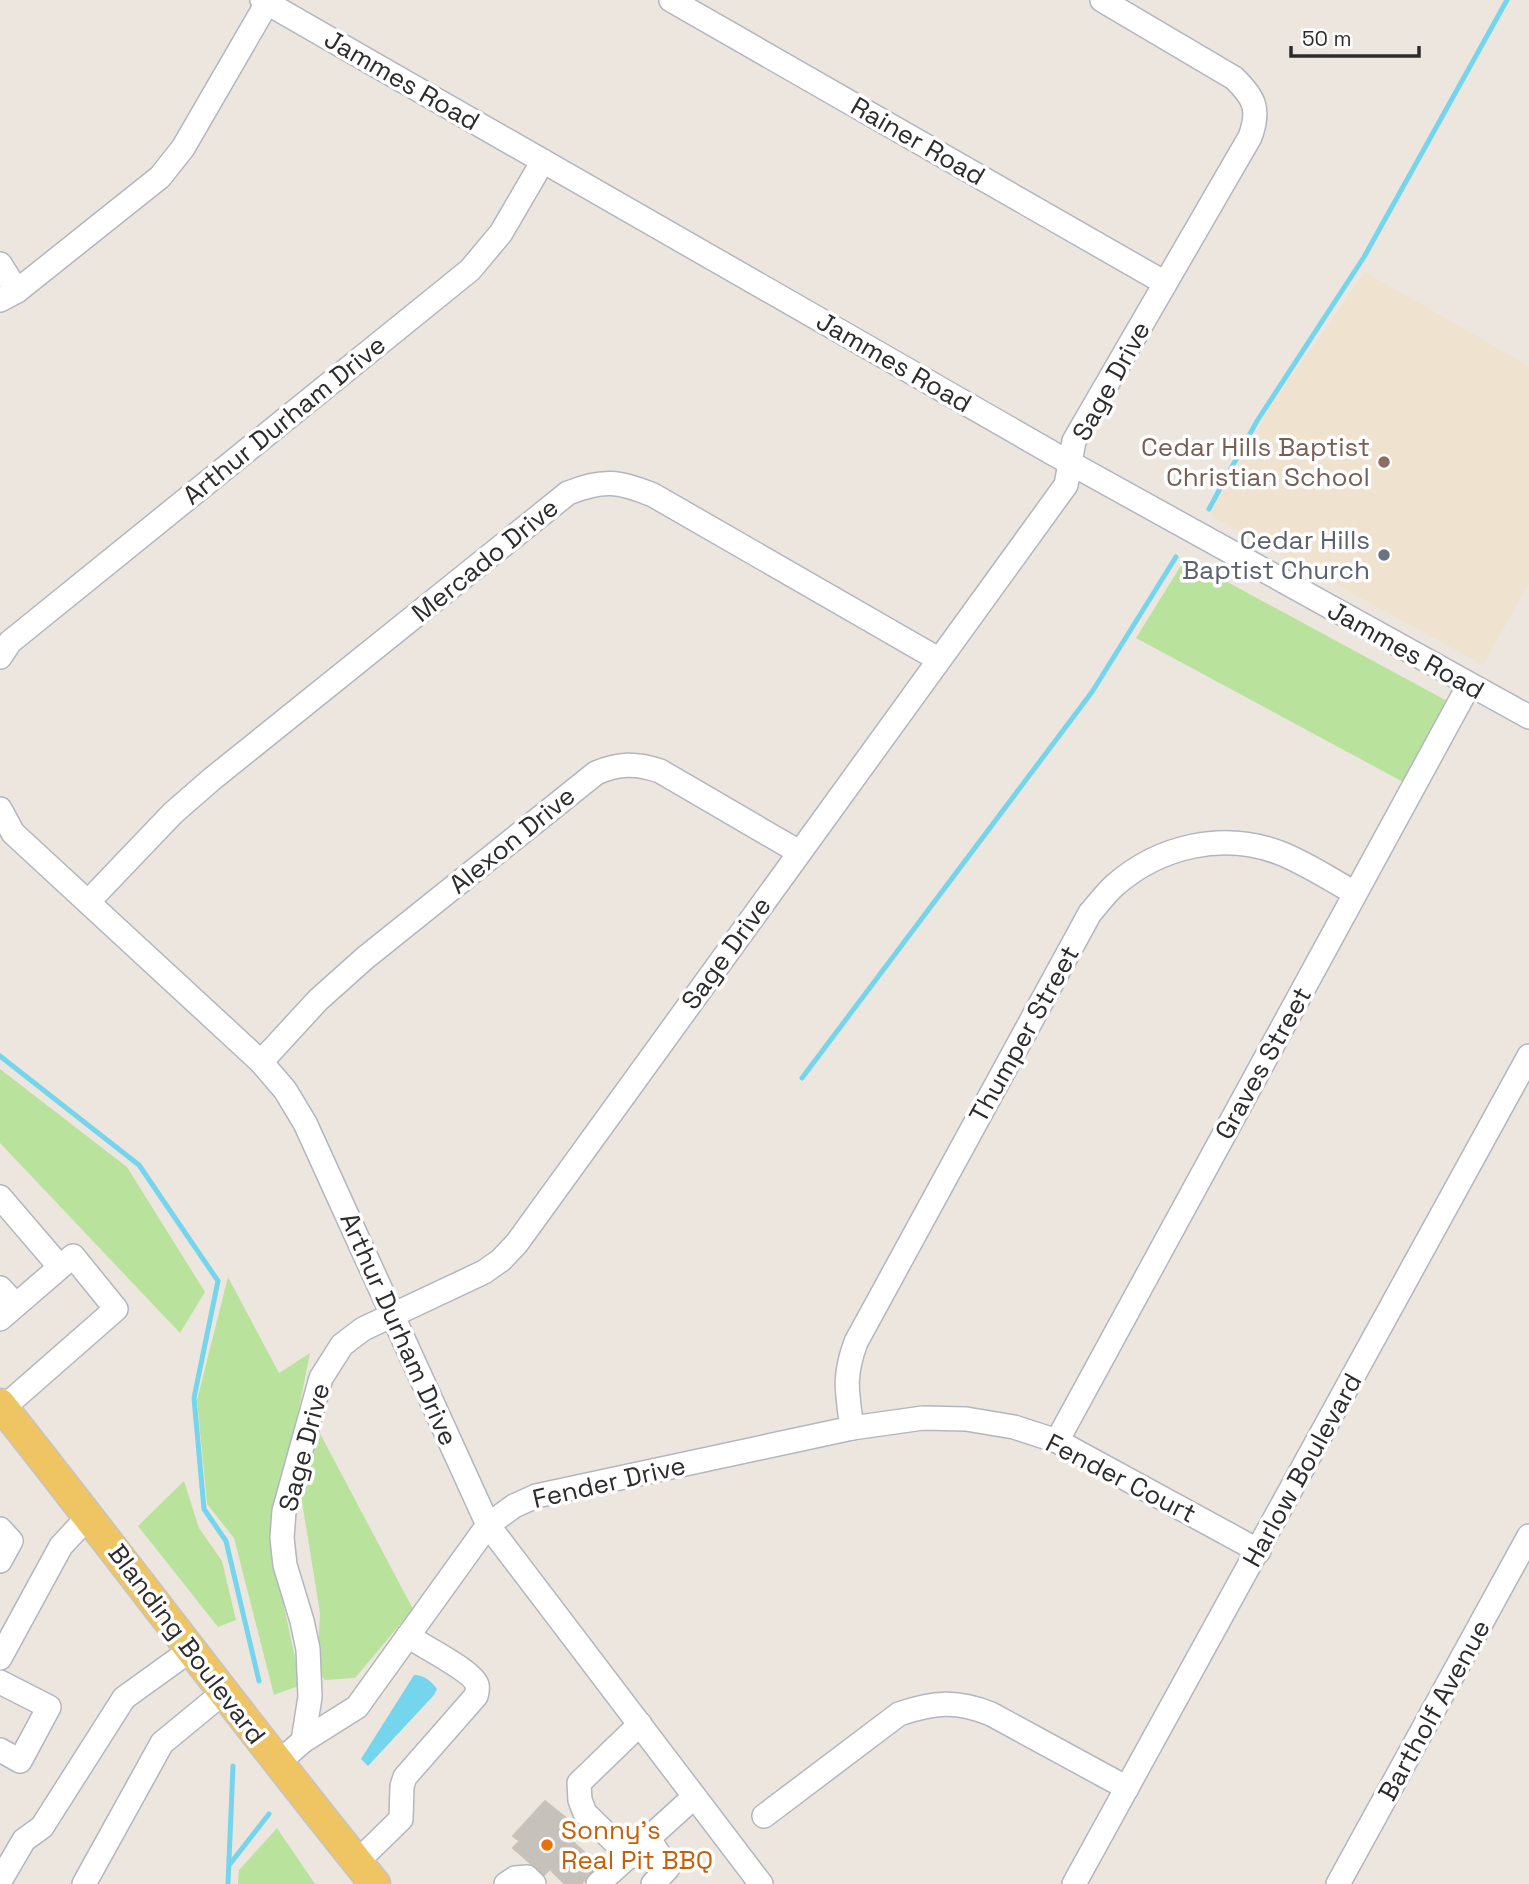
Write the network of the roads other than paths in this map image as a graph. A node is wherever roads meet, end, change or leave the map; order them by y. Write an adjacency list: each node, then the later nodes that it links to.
1 (671, 0): 7 (street, Rainer Road)
2 (1102, 0): 4 (street)
3 (265, 1): 5 (street, Jammes Road); 8 (street)
4 (1130, 7): 7 (street, Sage Drive)
5 (543, 161): 9 (street, Jammes Road); 10 (street, Arthur Durham Drive)
6 (0, 264): 8 (street)
7 (1165, 283): 9 (street, Sage Drive)
8 (8, 295)
9 (1070, 463): 11 (street, Sage Drive); 12 (street, Jammes Road)
10 (0, 657)
11 (938, 659): 15 (street, Sage Drive); 17 (street, Mercado Drive)
12 (1469, 685): 13 (street, Jammes Road); 16 (street, Graves Street)
13 (1529, 717)
14 (0, 809): 17 (street, Arthur Durham Drive)
15 (799, 852): 19 (street, Alexon Drive); 24 (street, Sage Drive)
16 (1355, 893): 26 (street, Thumper Street); 27 (street, Graves Street)
17 (88, 902): 19 (street, Arthur Durham Drive)
18 (1529, 1056): 32 (street, Harlow Boulevard)
19 (261, 1062): 24 (street, Arthur Durham Drive)
20 (0, 1197): 21 (street)
21 (60, 1267): 23 (street); 25 (street)
22 (0, 1288): 23 (street)
23 (8, 1312)
24 (393, 1315): 29 (street, Arthur Durham Drive); 40 (street, Sage Drive)
25 (1, 1406): 28 (main road, Blanding Boulevard)
26 (852, 1428): 27 (street, Fender Court); 29 (street, Fender Drive)
27 (1056, 1441): 32 (street, Fender Court)
28 (89, 1517): 35 (main road, Blanding Boulevard); 36 (street)
29 (488, 1525): 34 (street, Fender Drive); 39 (street, Arthur Durham Drive)
30 (0, 1529): 33 (street)
31 (1529, 1536): 57 (street, Bartholf Avenue)
32 (1259, 1550): 43 (street, Harlow Boulevard)
33 (0, 1561)
34 (408, 1636): 40 (street, Fender Drive); 48 (street)
35 (192, 1649): 38 (main road, Blanding Boulevard); 49 (street)
36 (0, 1658)
37 (0, 1682): 41 (street)
38 (224, 1692): 42 (main road, Blanding Boulevard); 50 (street)
39 (640, 1724): 44 (street, Arthur Durham Drive); 47 (street)
40 (303, 1741): 42 (street)
41 (0, 1750)
42 (277, 1764): 48 (main road, Blanding Boulevard)
43 (1127, 1788): 45 (street); 56 (street, Harlow Boulevard)
44 (694, 1797): 46 (street); 55 (street, Arthur Durham Drive)
45 (764, 1816)
46 (649, 1839): 47 (street); 54 (street)
47 (630, 1857): 53 (street)
48 (366, 1873)
49 (0, 1881)
50 (84, 1884)
51 (506, 1884): 52 (street)
52 (534, 1884)
53 (598, 1884)
54 (653, 1884)
55 (761, 1884)
56 (1074, 1884)
57 (1338, 1884)

